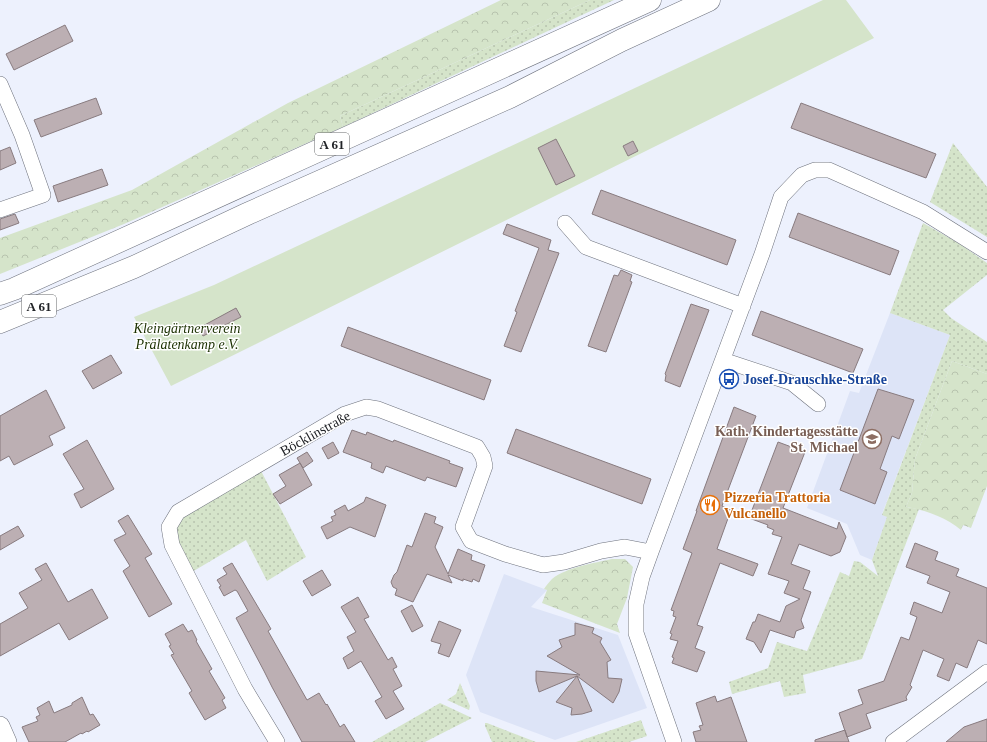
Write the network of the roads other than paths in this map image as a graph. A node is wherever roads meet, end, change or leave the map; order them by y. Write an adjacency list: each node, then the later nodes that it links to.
1 (650, 0): 7 (highway, A 61)
2 (709, 0): 9 (highway, A 61)
3 (0, 84): 4 (street)
4 (0, 210)
5 (565, 223): 8 (street)
6 (987, 252): 8 (street)
7 (0, 294)
8 (743, 306): 10 (street)
9 (0, 322)
10 (723, 360): 11 (street); 12 (street)
11 (818, 404)
12 (651, 552): 16 (street, Böcklinstraße); 17 (street)
13 (987, 672): 18 (street)
14 (0, 726): 15 (main road)
15 (7, 742)
16 (277, 742)
17 (674, 742)
18 (893, 742)

